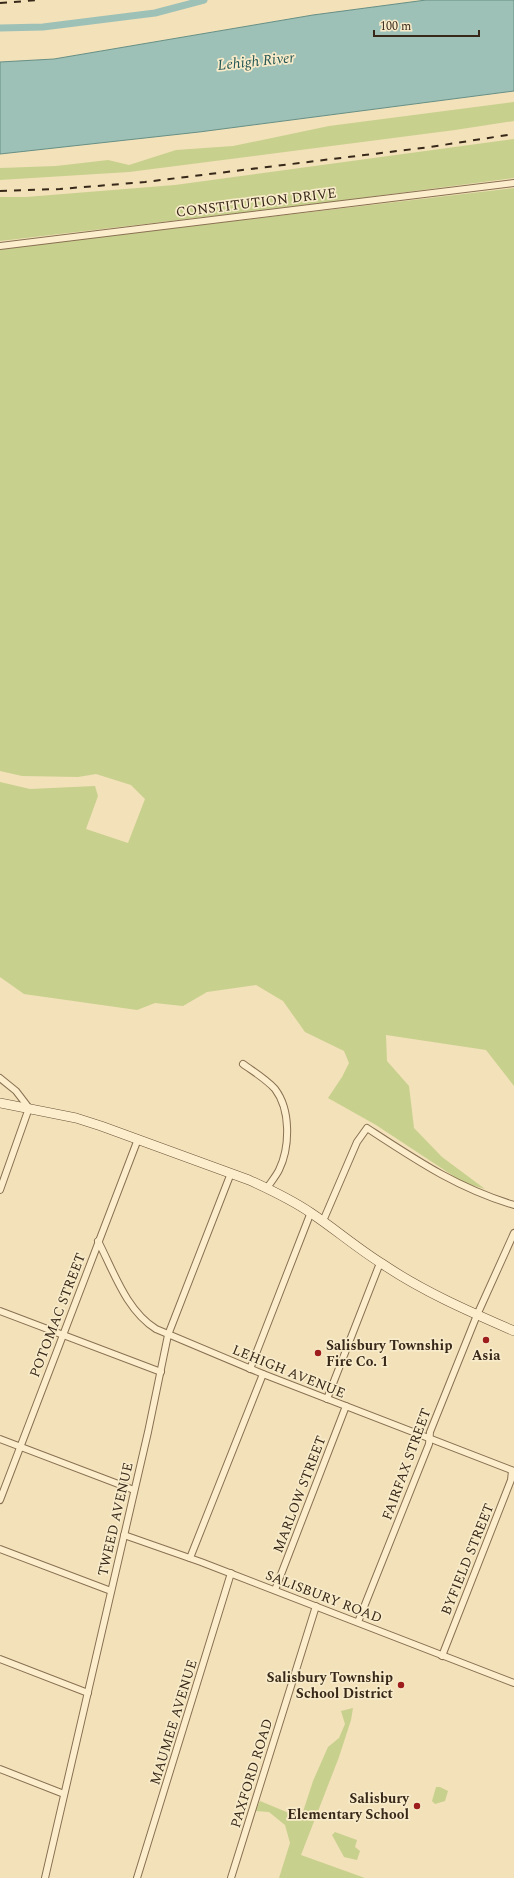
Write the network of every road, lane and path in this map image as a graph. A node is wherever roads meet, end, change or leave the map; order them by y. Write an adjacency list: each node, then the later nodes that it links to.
1 (514, 183): 2 (street, CONSTITUTION DRIVE)
2 (0, 246)
3 (243, 1064): 9 (street)
4 (0, 1078): 6 (street)
5 (0, 1103): 6 (main road)
6 (29, 1108): 7 (main road); 10 (street)
7 (138, 1139): 8 (main road); 15 (street, POTOMAC STREET)
8 (231, 1173): 9 (main road); 21 (street, TWEED AVENUE)
9 (267, 1188): 12 (main road)
10 (0, 1190)
11 (514, 1205): 13 (street)
12 (310, 1212): 13 (main road); 22 (street)
13 (323, 1221): 16 (main road)
14 (514, 1233): 18 (street, FAIRFAX STREET)
15 (98, 1241): 20 (street, POTOMAC STREET); 21 (street, LEHIGH AVENUE)
16 (380, 1263): 18 (main road); 25 (street)
17 (0, 1311): 20 (street)
18 (477, 1315): 19 (main road); 27 (street, FAIRFAX STREET)
19 (514, 1331)
20 (62, 1335): 23 (street); 29 (street, POTOMAC STREET)
21 (168, 1335): 22 (street, LEHIGH AVENUE); 23 (street, TWEED AVENUE)
22 (250, 1369): 24 (street, LEHIGH AVENUE)
23 (161, 1372): 31 (street, TWEED AVENUE)
24 (263, 1374): 25 (street, LEHIGH AVENUE); 35 (street)
25 (327, 1399): 26 (street, LEHIGH AVENUE)
26 (346, 1406): 27 (street, LEHIGH AVENUE); 37 (street, MARLOW STREET)
27 (429, 1438): 30 (street, LEHIGH AVENUE); 40 (street, FAIRFAX STREET)
28 (0, 1439): 29 (street)
29 (21, 1447): 31 (street); 32 (street, POTOMAC STREET)
30 (513, 1471): 41 (street, BYFIELD STREET)
31 (134, 1490): 33 (street, TWEED AVENUE)
32 (0, 1500)
33 (124, 1535): 35 (street, SALISBURY ROAD); 38 (street, TWEED AVENUE)
34 (0, 1549): 38 (street)
35 (190, 1558): 36 (street, SALISBURY ROAD)
36 (231, 1573): 37 (street, SALISBURY ROAD); 48 (street, MAUMEE AVENUE)
37 (275, 1590): 39 (street, SALISBURY ROAD)
38 (111, 1591): 44 (street, TWEED AVENUE)
39 (316, 1606): 40 (street, SALISBURY ROAD); 49 (street, PAXFORD ROAD)
40 (358, 1622): 41 (street, SALISBURY ROAD)
41 (442, 1656): 43 (street, SALISBURY ROAD)
42 (0, 1659): 44 (street)
43 (514, 1683)
44 (88, 1693): 46 (street, TWEED AVENUE)
45 (0, 1769): 46 (street)
46 (64, 1794): 47 (street, TWEED AVENUE)
47 (45, 1878)
48 (137, 1878)
49 (231, 1878)

